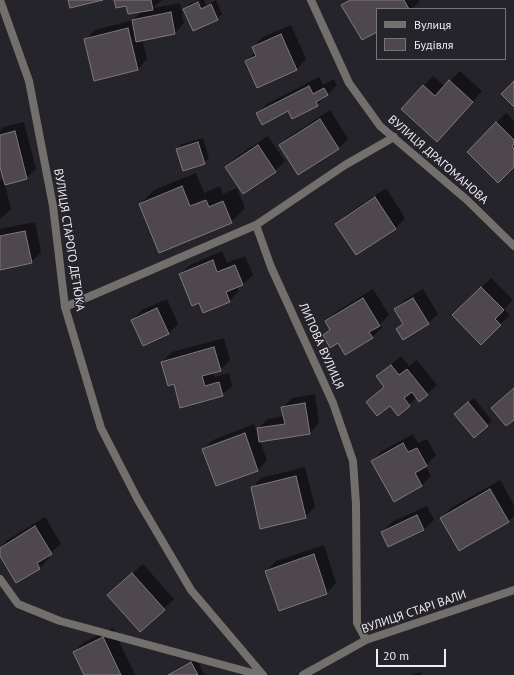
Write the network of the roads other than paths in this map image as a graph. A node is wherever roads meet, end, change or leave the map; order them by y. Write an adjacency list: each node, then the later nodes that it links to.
1 (0, 0): 6 (street, ВУЛИЦЯ СТАРОГО ДЕТЮКА)
2 (311, 0): 3 (street, ВУЛИЦЯ ДРАГОМАНОВА)
3 (394, 138): 4 (street); 5 (street, ВУЛИЦЯ ДРАГОМАНОВА)
4 (256, 225): 6 (street); 9 (street, ЛИПОВА ВУЛИЦЯ)
5 (514, 246)
6 (65, 307): 10 (street, ВУЛИЦЯ СТАРОГО ДЕТЮКА)
7 (0, 579): 10 (street)
8 (514, 590): 9 (street, ВУЛИЦЯ СТАРІ ВАЛИ)
9 (366, 640): 11 (street, ВУЛИЦЯ СТАРІ ВАЛИ)
10 (261, 675)
11 (303, 675)

